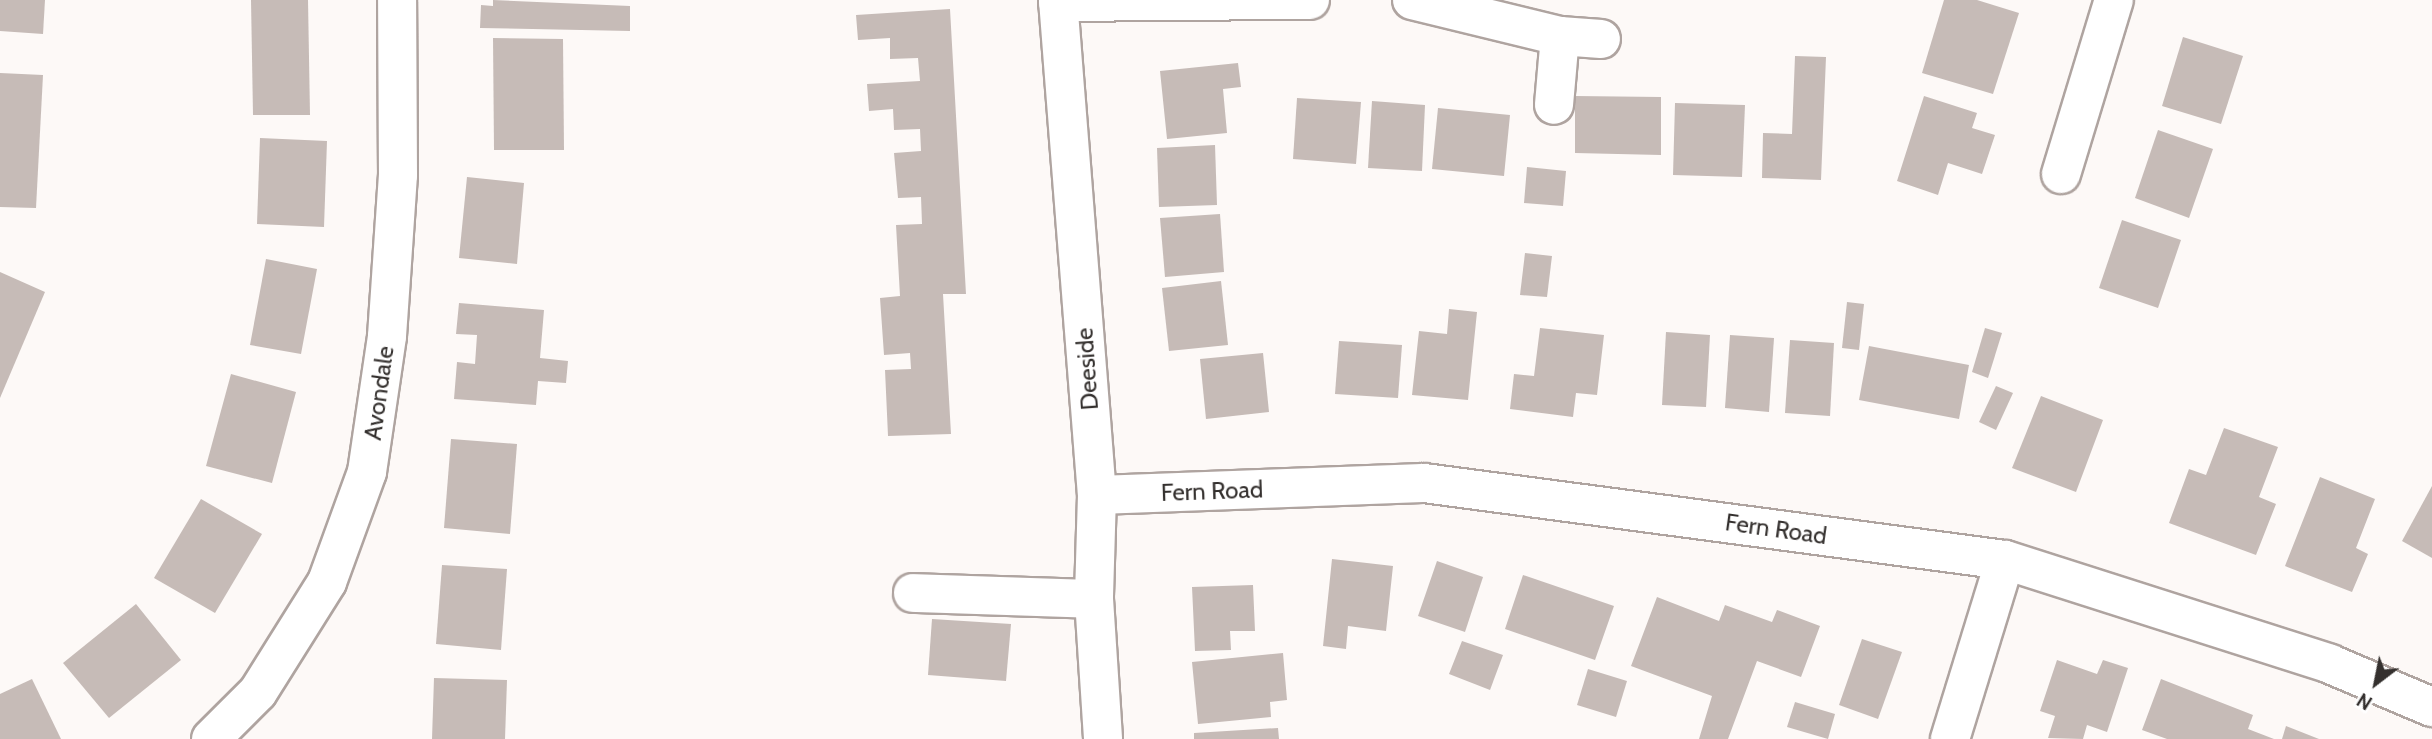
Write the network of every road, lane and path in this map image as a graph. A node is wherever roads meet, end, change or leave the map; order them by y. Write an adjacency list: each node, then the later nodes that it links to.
1 (397, 0): 15 (street, Avondale)
2 (1310, 0): 5 (street)
3 (1412, 0): 6 (street)
4 (2114, 0): 9 (street)
5 (1058, 1): 10 (street, Deeside)
6 (1560, 36): 7 (street); 8 (street)
7 (1601, 39)
8 (1554, 105)
9 (2061, 174)
10 (1097, 495): 11 (street, Fern Road); 13 (street, Deeside)
11 (2005, 560): 14 (street, Fern Road); 17 (street)
12 (913, 593): 13 (street)
13 (1094, 599): 16 (street, Deeside)
14 (2432, 707)
15 (211, 739)
16 (1103, 739)
17 (1950, 739)

